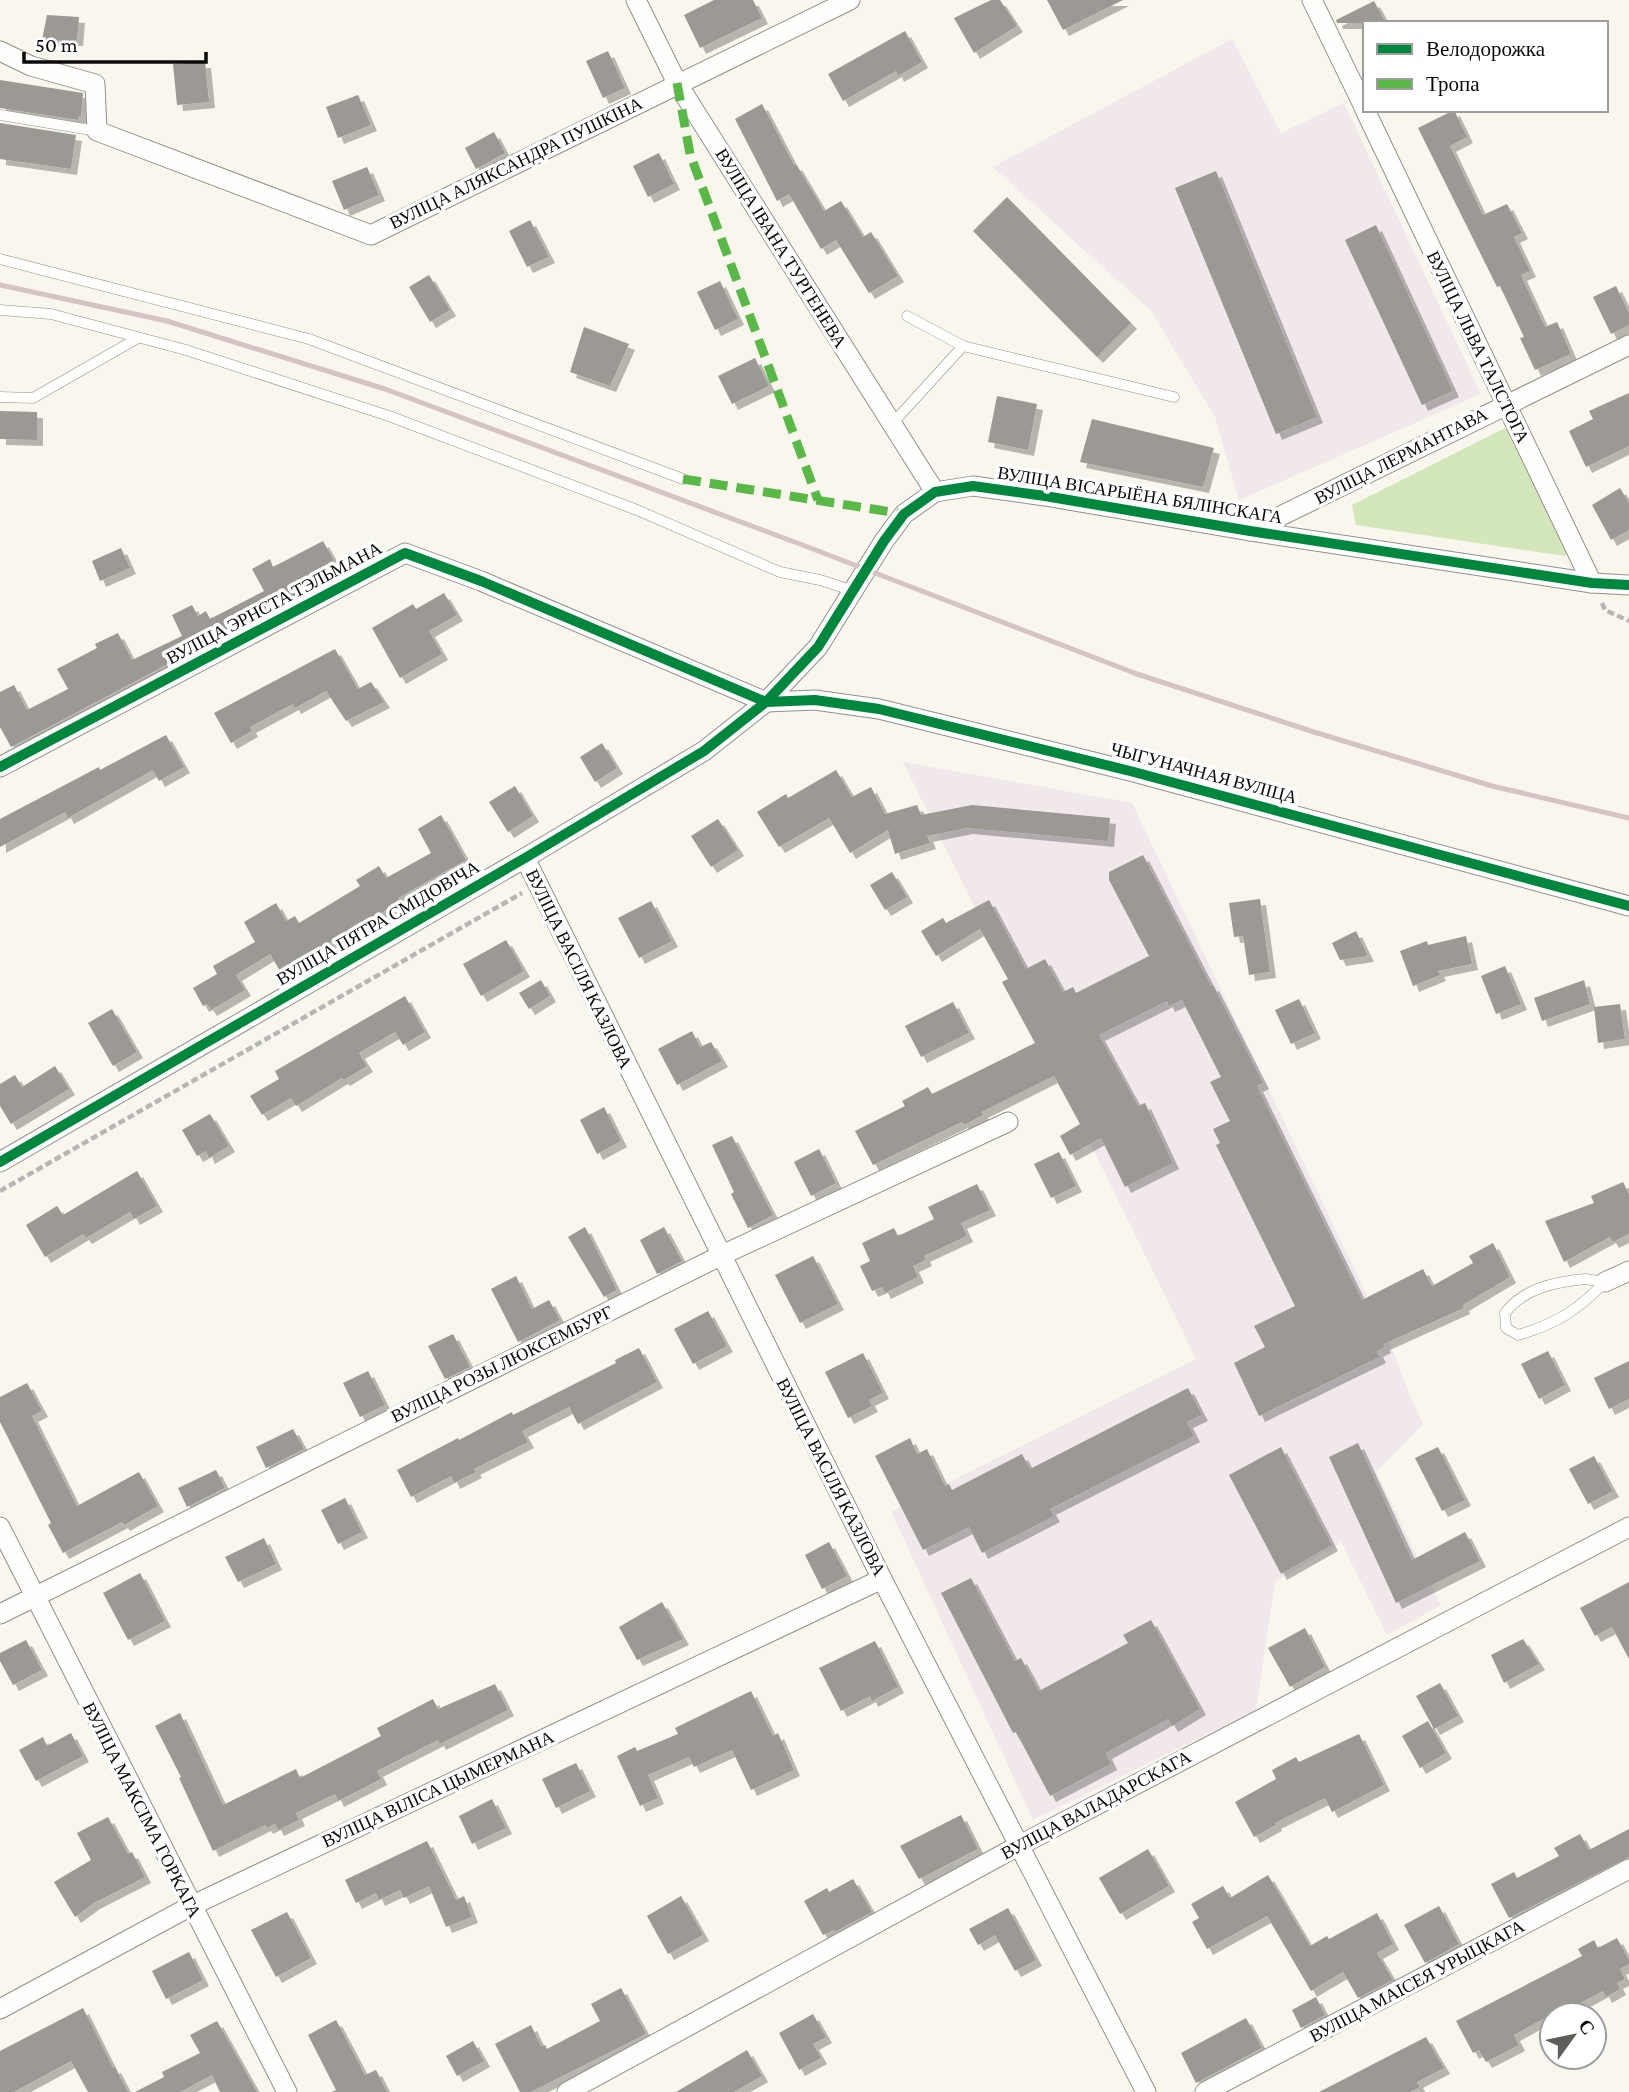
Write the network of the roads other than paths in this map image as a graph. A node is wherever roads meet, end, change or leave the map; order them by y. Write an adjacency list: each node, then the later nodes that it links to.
1 (636, 0): 5 (street, ВУЛІЦА ІВАНА ТУРГЕНЕВА)
2 (850, 0): 5 (street, ВУЛІЦА АЛЯКСАНДРА ПУШКІНА)
3 (1312, 0): 6 (street, ВУЛІЦА ЛЬВА ТАЛСТОГА)
4 (0, 51): 9 (street)
5 (677, 83): 9 (street, ВУЛІЦА АЛЯКСАНДРА ПУШКІНА); 19 (street, ВУЛІЦА ІВАНА ТУРГЕНЕВА)
6 (1363, 106)
7 (1366, 112): 18 (street, ВУЛІЦА ЛЬВА ТАЛСТОГА)
8 (0, 115): 9 (lane)
9 (97, 131)
10 (0, 259): 20 (lane)
11 (0, 310): 13 (lane)
12 (907, 316): 15 (lane)
13 (138, 338): 16 (lane); 25 (lane)
14 (1629, 345): 18 (street, ВУЛІЦА ЛЕРМАНТАВА)
15 (963, 346): 17 (lane); 19 (lane)
16 (0, 397)
17 (1174, 397)
18 (1506, 404): 22 (street, ВУЛІЦА ЛЕРМАНТАВА); 23 (street, ВУЛІЦА ЛЬВА ТАЛСТОГА)
19 (892, 425): 21 (street, ВУЛІЦА ІВАНА ТУРГЕНЕВА)
20 (683, 479)
21 (935, 492): 22 (street, ВУЛІЦА ВІСАРЫЁНА БЯЛІНСКАГА); 25 (street, ВУЛІЦА ВІСАРЫЁНА БЯЛІНСКАГА)
22 (1250, 531): 23 (street, ВУЛІЦА ВІСАРЫЁНА БЯЛІНСКАГА)
23 (1600, 584): 24 (street, ВУЛІЦА ВІСАРЫЁНА БЯЛІНСКАГА); 26 (street, ВУЛІЦА ВІСАРЫЁНА БЯЛІНСКАГА)
24 (1629, 585)
25 (854, 591): 27 (street, ВУЛІЦА ВІСАРЫЁНА БЯЛІНСКАГА)
26 (1629, 596)
27 (766, 702): 28 (street, ВУЛІЦА ЭРНСТА ТЭЛЬМАНА); 29 (street, ВУЛІЦА ПЯТРА СМІДОВІЧА); 30 (street, ЧЫГУНАЧНАЯ ВУЛІЦА)
28 (0, 767)
29 (525, 858): 32 (street, ВУЛІЦА ПЯТРА СМІДОВІЧА); 33 (street, ВУЛІЦА ВАСІЛЯ КАЗЛОВА)
30 (1629, 906)
31 (1008, 1122): 33 (street, ВУЛІЦА РОЗЫ ЛЮКСЕМБУРГ)
32 (0, 1162)
33 (720, 1256): 38 (street, ВУЛІЦА ВАСІЛЯ КАЗЛОВА); 39 (street, ВУЛІЦА РОЗЫ ЛЮКСЕМБУРГ)
34 (1629, 1271): 35 (street)
35 (1605, 1282): 35 (lane)
36 (0, 1527): 39 (street, ВУЛІЦА МАКСІМА ГОРКАГА)
37 (1629, 1527): 41 (street, ВУЛІЦА ВАЛАДАРСКАГА)
38 (882, 1579): 41 (street, ВУЛІЦА ВАСІЛЯ КАЗЛОВА); 43 (street, ВУЛІЦА ВІЛІСА ЦЫМЕРМАНА)
39 (34, 1597): 40 (street, ВУЛІЦА РОЗЫ ЛЮКСЕМБУРГ); 43 (street, ВУЛІЦА МАКСІМА ГОРКАГА)
40 (0, 1614)
41 (1018, 1846): 46 (street, ВУЛІЦА ВАЛАДАРСКАГА); 47 (street, ВУЛІЦА ВАСІЛЯ КАЗЛОВА)
42 (1629, 1869): 48 (street, ВУЛІЦА МАІСЕЯ УРЫЦКАГА)
43 (191, 1906): 44 (street, ВУЛІЦА ВІЛІСА ЦЫМЕРМАНА); 45 (street, ВУЛІЦА МАКСІМА ГОРКАГА)
44 (0, 2009)
45 (287, 2092)
46 (567, 2092)
47 (1146, 2092)
48 (1205, 2092)

